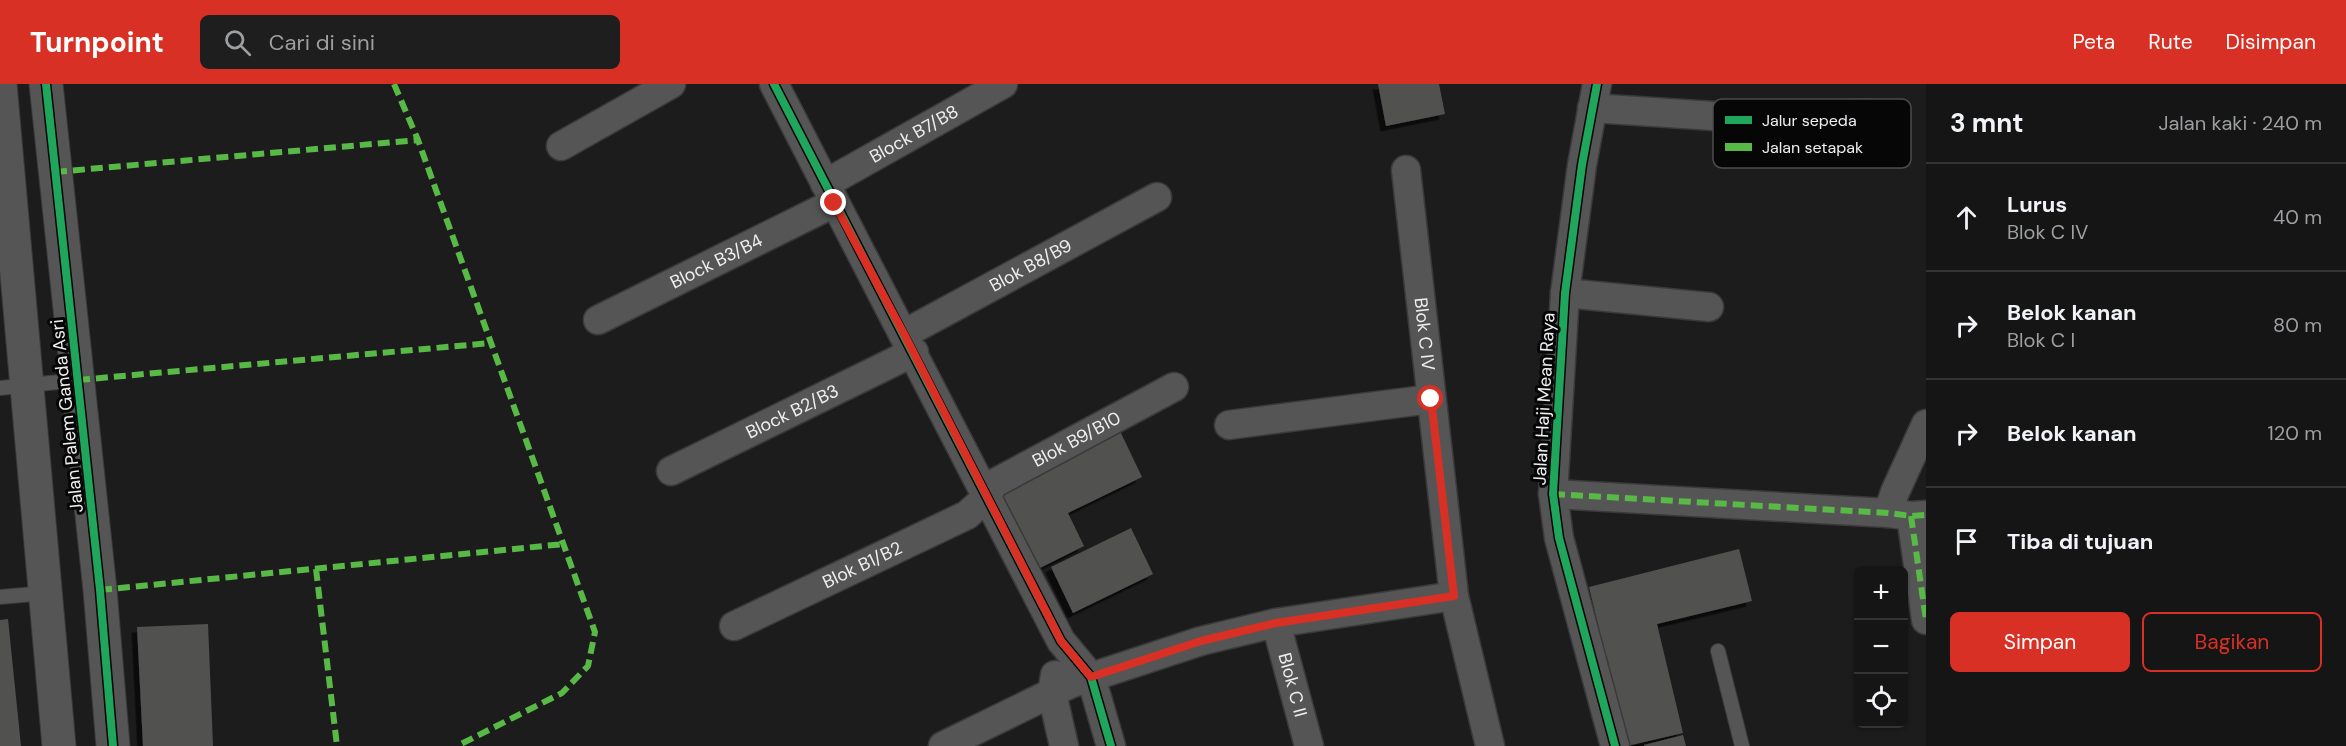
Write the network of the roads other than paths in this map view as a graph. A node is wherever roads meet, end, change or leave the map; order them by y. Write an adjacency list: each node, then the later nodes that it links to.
1 (0, 84): 10 (street, Jalan Palem Ganda Asri)
2 (46, 84): 17 (street, Jalan Palem Ganda Asri)
3 (671, 84): 8 (street)
4 (774, 84): 11 (street)
5 (1003, 84): 11 (street, Block B7/B8)
6 (1594, 96): 7 (street); 13 (street, Jalan Haji Mean Raya)
7 (1713, 115)
8 (561, 146)
9 (1406, 170): 20 (street, Blok C IV)
10 (4, 178): 18 (street, Jalan Palem Ganda Asri)
11 (830, 193): 15 (street, Block B3/B4); 16 (street)
12 (1157, 197): 16 (street, Blok B8/B9)
13 (1565, 292): 14 (street); 24 (street, Jalan Haji Mean Raya)
14 (1708, 307)
15 (598, 320)
16 (909, 343): 23 (street, Block B2/B3); 25 (street)
17 (78, 380): 18 (lane); 38 (street, Jalan Palem Ganda Asri)
18 (13, 387): 27 (street, Jalan Palem Ganda Asri)
19 (1174, 387): 25 (street, Blok B9/B10)
20 (1431, 399): 22 (street); 28 (street, Blok C IV)
21 (1926, 424): 26 (street)
22 (1229, 425)
23 (671, 471)
24 (1553, 494): 26 (street); 44 (street, Jalan Haji Mean Raya)
25 (987, 497): 32 (street, Blok B1/B2); 33 (street)
26 (1908, 515): 30 (street)
27 (45, 592): 29 (lane); 37 (street, Jalan Palem Ganda Asri)
28 (1454, 596): 31 (street); 43 (street, Blok C IV)
29 (0, 597)
30 (1926, 620)
31 (1276, 623): 35 (street); 42 (street, Blok C II)
32 (734, 626)
33 (1061, 641): 35 (street); 36 (street)
34 (1718, 651): 45 (lane)
35 (1091, 677): 36 (street); 41 (street)
36 (1052, 693): 39 (street); 40 (street)
37 (58, 746)
38 (113, 746)
39 (943, 746)
40 (1064, 746)
41 (1111, 746)
42 (1308, 746)
43 (1490, 746)
44 (1615, 746)
45 (1742, 746)

